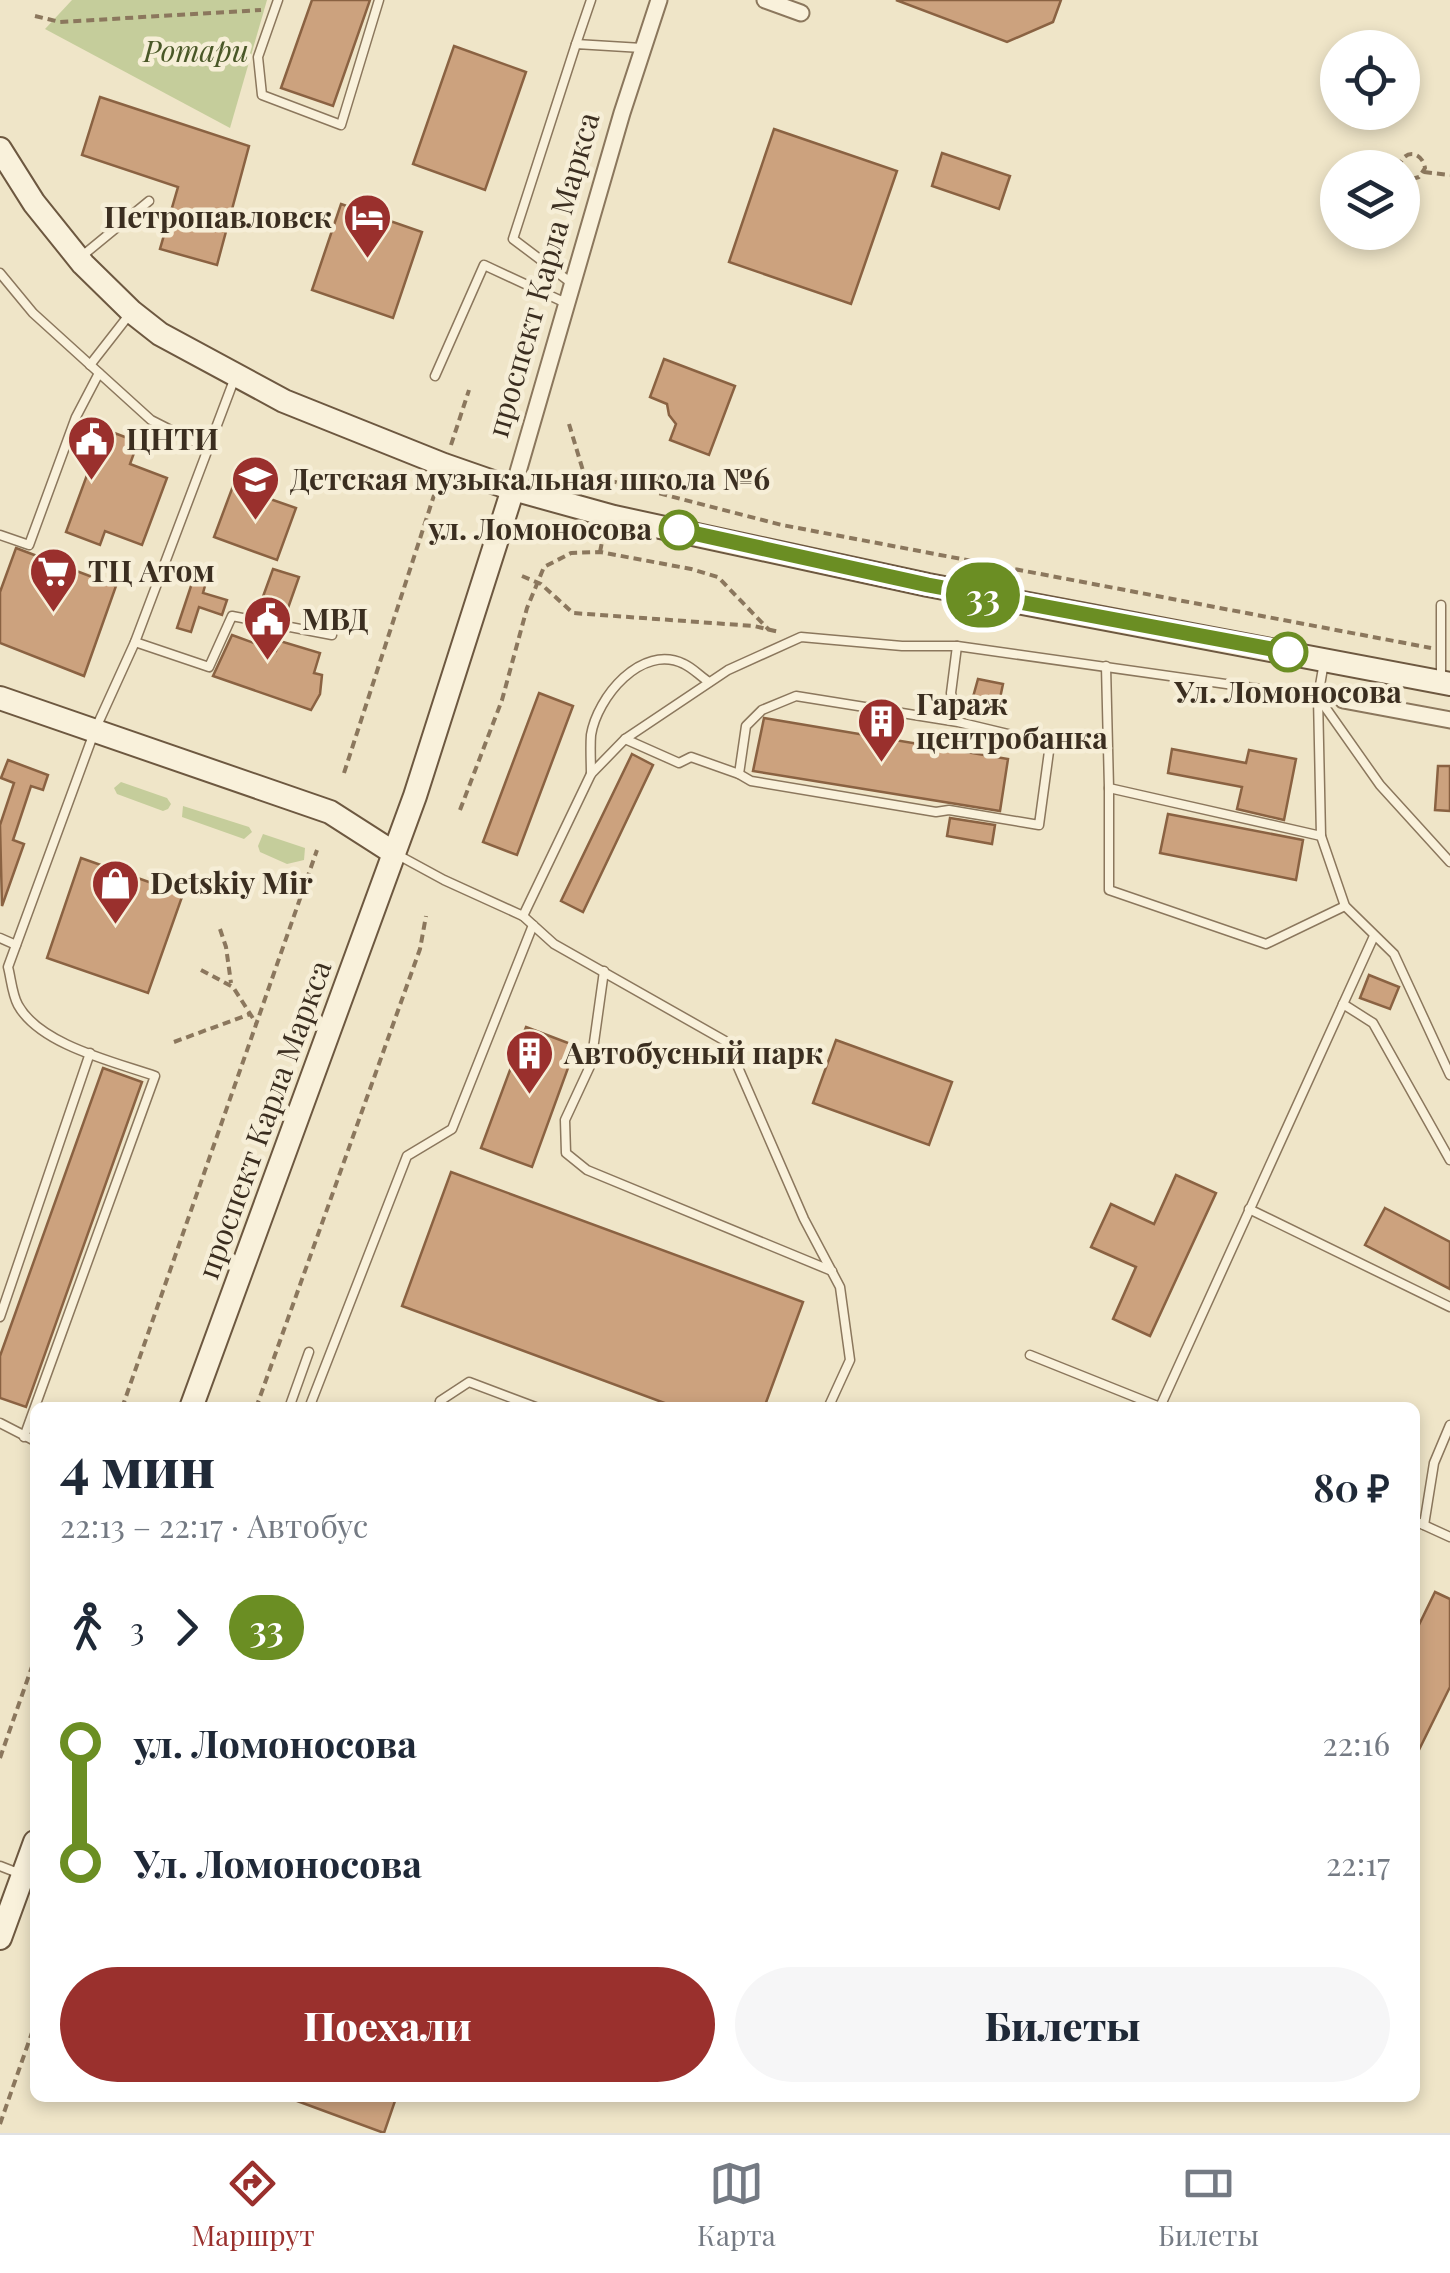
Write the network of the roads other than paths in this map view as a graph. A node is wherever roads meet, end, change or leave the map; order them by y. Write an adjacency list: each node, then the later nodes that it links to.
1 (380, 0): 5 (lane)
2 (591, 0): 7 (lane)
3 (659, 0): 8 (street, проспект Карла Маркса)
4 (765, 0): 6 (street)
5 (277, 4)
6 (802, 12)
7 (576, 44): 8 (lane); 13 (lane)
8 (642, 48): 13 (street, проспект Карла Маркса)
9 (0, 149): 11 (main road)
10 (149, 200): 11 (lane)
11 (79, 259): 15 (main road)
12 (2, 282): 16 (lane)
13 (574, 286): 14 (street, проспект Карла Маркса)
14 (568, 304): 18 (lane); 21 (street, проспект Карла Маркса)
15 (132, 312): 16 (lane); 19 (main road)
16 (90, 366): 17 (lane)
17 (98, 373): 20 (lane); 22 (lane)
18 (436, 376)
19 (236, 377): 20 (lane); 21 (main road)
20 (208, 449): 25 (lane)
21 (513, 489): 27 (main road); 42 (main road, проспект Карла Маркса)
22 (0, 535)
23 (1441, 605): 30 (lane)
24 (332, 635): 25 (lane)
25 (135, 642): 36 (lane)
26 (957, 646): 28 (lane); 29 (lane); 35 (lane)
27 (1324, 658): 30 (main road); 31 (lane)
28 (1106, 666): 31 (lane); 40 (lane)
29 (709, 682): 37 (lane); 38 (lane)
30 (1446, 684)
31 (1318, 697): 41 (lane); 43 (lane)
32 (0, 698): 36 (main road)
33 (1343, 700): 34 (street)
34 (1450, 720)
35 (958, 722): 39 (lane); 39 (lane)
36 (95, 730): 42 (main road); 49 (lane)
37 (625, 739): 38 (lane); 39 (lane)
38 (591, 774): 45 (lane)
39 (739, 774)
40 (1108, 788): 41 (lane); 44 (lane)
41 (1321, 836): 44 (lane)
42 (394, 853): 45 (lane); 62 (main road, проспект Карла Маркса)
43 (1450, 862)
44 (1346, 906): 47 (lane)
45 (523, 916): 46 (lane)
46 (533, 925): 50 (lane); 64 (lane)
47 (1374, 936): 51 (lane); 53 (lane)
48 (0, 938): 49 (lane)
49 (16, 945): 52 (lane)
50 (604, 971): 56 (lane); 56 (lane)
51 (1343, 1004): 54 (lane); 55 (lane)
52 (90, 1054): 58 (lane); 61 (lane)
53 (1450, 1075)
54 (1450, 1160)
55 (1248, 1209): 57 (lane); 69 (lane)
56 (832, 1272): 67 (lane)
57 (1450, 1307)
58 (0, 1316)
59 (309, 1352): 63 (lane)
60 (1030, 1355): 68 (lane)
61 (36, 1402)
62 (193, 1402)
63 (291, 1402)
64 (311, 1402)
65 (440, 1402): 66 (lane)
66 (522, 1402)
67 (831, 1402)
68 (1148, 1402)
69 (1163, 1402)
70 (30, 1420): 73 (lane)
71 (0, 1423): 73 (lane)
72 (1450, 1425): 75 (lane)
73 (24, 1436): 74 (lane)
74 (30, 1439)
75 (1420, 1523): 76 (lane)
76 (1450, 1537)
77 (30, 1848): 78 (main road)
78 (11, 1870): 79 (main road)
79 (0, 1938)

